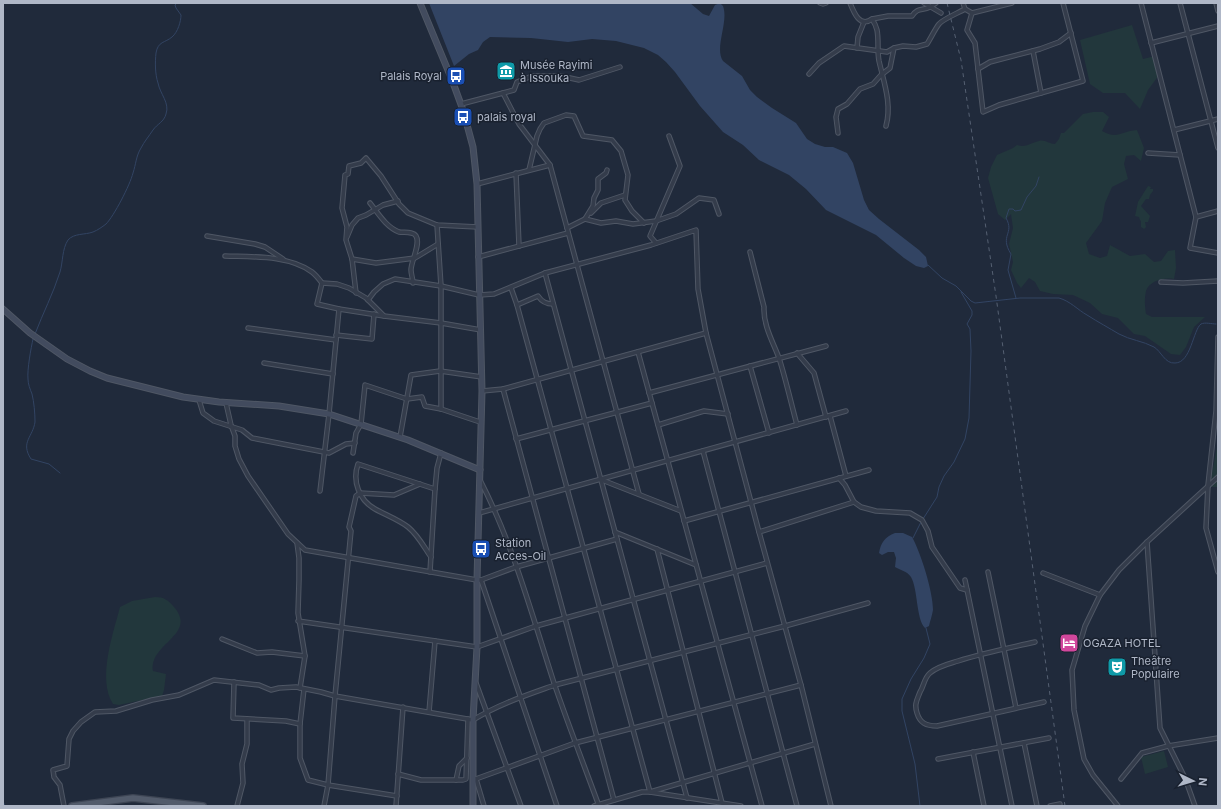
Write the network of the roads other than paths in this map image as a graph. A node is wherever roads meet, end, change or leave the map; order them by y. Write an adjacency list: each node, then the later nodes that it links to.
1 (420, 3): 34 (street)
2 (820, 3): 3 (street)
3 (826, 3)
4 (850, 3): 19 (street)
5 (924, 3): 13 (street)
6 (936, 3): 13 (street)
7 (963, 3): 14 (street)
8 (1012, 3): 17 (street)
9 (1063, 3): 21 (street)
10 (1141, 3): 23 (street)
11 (1180, 3): 22 (street)
12 (1216, 3): 15 (street)
13 (930, 8): 16 (street); 18 (street)
14 (965, 9): 17 (street); 25 (street)
15 (1218, 11)
16 (941, 13)
17 (972, 14): 29 (street)
18 (872, 18): 19 (street); 26 (street)
19 (864, 22): 24 (street)
20 (1218, 26): 22 (street)
21 (1071, 33): 27 (street); 33 (street)
22 (1188, 34): 23 (street); 36 (street)
23 (1151, 43): 38 (street)
24 (857, 48): 26 (street); 31 (street)
25 (894, 48): 26 (street); 30 (street)
26 (879, 50): 30 (street)
27 (1033, 51): 29 (street); 33 (street)
28 (620, 67): 32 (street)
29 (978, 69): 33 (street)
30 (883, 73): 37 (street); 39 (street)
31 (809, 74)
32 (503, 92): 34 (street); 41 (street)
33 (1041, 93)
34 (461, 104): 49 (street)
35 (1218, 119): 36 (street)
36 (1211, 120): 38 (street); 42 (street)
37 (886, 126)
38 (1174, 130): 44 (street)
39 (838, 133)
40 (669, 136): 58 (street)
41 (535, 146): 45 (street); 46 (street); 50 (street)
42 (1218, 148)
43 (1148, 152): 44 (street)
44 (1180, 156): 56 (street)
45 (550, 165): 46 (street); 62 (street)
46 (529, 170): 48 (street)
47 (607, 170): 57 (street)
48 (516, 173): 49 (street); 68 (street)
49 (477, 184): 61 (street)
50 (625, 195): 57 (street); 59 (street)
51 (398, 201): 53 (street); 60 (street); 65 (street)
52 (370, 203): 53 (street)
53 (375, 210): 65 (street); 73 (street)
54 (1218, 211): 56 (street)
55 (719, 214): 58 (street)
56 (1196, 217): 70 (street)
57 (584, 219): 59 (street); 62 (street)
58 (656, 221): 59 (street); 66 (street)
59 (644, 223)
60 (437, 225): 61 (street); 67 (street)
61 (478, 227): 72 (street)
62 (567, 228): 63 (street)
63 (568, 233): 68 (street); 76 (street)
64 (207, 236): 74 (street)
65 (346, 240): 75 (street)
66 (656, 243): 76 (street); 96 (street)
67 (438, 244): 73 (street); 82 (street)
68 (519, 246): 72 (street)
69 (750, 252): 103 (street)
70 (1218, 253)
71 (225, 256): 74 (street)
72 (478, 257): 85 (street)
73 (413, 258): 75 (street); 81 (street)
74 (284, 259): 80 (street)
75 (352, 259): 84 (street)
76 (577, 265): 77 (street); 104 (street)
77 (545, 273): 83 (street); 87 (street)
78 (1218, 281): 79 (street)
79 (1161, 282)
80 (322, 283): 84 (street); 90 (street)
81 (413, 283): 82 (street); 86 (street)
82 (441, 286): 85 (street); 93 (street)
83 (511, 288): 85 (street); 88 (street)
84 (356, 293): 86 (street)
85 (480, 295): 95 (street)
86 (368, 300): 92 (street)
87 (553, 304): 88 (street); 107 (street)
88 (517, 305): 112 (street)
89 (3, 309): 117 (street)
90 (338, 309): 91 (street); 97 (street)
91 (374, 314): 92 (street); 97 (street)
92 (384, 316): 93 (street)
93 (441, 323): 95 (street); 108 (street)
94 (248, 328): 99 (street)
95 (481, 330): 111 (street)
96 (706, 334): 101 (street); 110 (street)
97 (336, 335): 99 (street)
98 (1218, 337): 123 (street)
99 (336, 340): 109 (street)
100 (826, 346): 102 (street)
101 (638, 352): 104 (street); 115 (street)
102 (798, 353): 103 (street); 126 (street)
103 (779, 358): 106 (street); 132 (street)
104 (603, 361): 107 (street); 121 (street)
105 (264, 363): 109 (street)
106 (750, 366): 110 (street); 134 (street)
107 (571, 370): 112 (street); 127 (street)
108 (440, 371): 111 (street); 116 (street); 120 (street)
109 (333, 374): 124 (street)
110 (718, 375): 115 (street); 125 (street)
111 (482, 377): 114 (street)
112 (537, 379): 113 (street); 133 (street)
113 (502, 389): 114 (street); 136 (street)
114 (482, 392): 128 (street)
115 (649, 393): 119 (street)
116 (407, 398): 120 (street); 129 (street); 135 (street)
117 (199, 400): 118 (street); 130 (street)
118 (226, 403): 124 (street); 130 (street)
119 (652, 403): 121 (street); 131 (street)
120 (440, 409): 128 (street)
121 (617, 412): 127 (street); 145 (street)
122 (846, 412): 126 (street)
123 (1217, 412): 153 (street)
124 (329, 414): 129 (street); 140 (street)
125 (728, 414): 131 (street); 137 (street)
126 (828, 416): 132 (street); 147 (street)
127 (585, 421): 133 (street); 150 (street)
128 (480, 422): 144 (street)
129 (361, 424): 135 (street); 138 (street)
130 (230, 425): 140 (street); 170 (street)
131 (658, 425): 143 (street)
132 (797, 425): 134 (street)
133 (551, 430): 136 (street); 155 (street)
134 (769, 433): 137 (street)
135 (400, 437): 142 (street)
136 (516, 439): 159 (street)
137 (735, 442): 139 (street); 160 (street)
138 (355, 443): 140 (street); 141 (street)
139 (702, 451): 143 (street); 164 (street)
140 (325, 452): 156 (street)
141 (353, 453)
142 (441, 453): 144 (street); 154 (street)
143 (668, 461): 145 (street); 163 (street)
144 (480, 470): 151 (street)
145 (633, 470): 150 (street); 158 (street)
146 (869, 470): 147 (street)
147 (846, 476): 149 (street)
148 (1218, 477): 153 (street)
149 (839, 478): 160 (street); 161 (street)
150 (601, 479): 155 (street); 158 (street); 167 (street)
151 (480, 480): 162 (street); 165 (street)
152 (420, 484): 154 (street); 157 (street); 157 (street)
153 (1208, 485): 171 (street); 183 (street)
154 (435, 489): 175 (street)
155 (567, 489): 159 (street); 172 (street)
156 (320, 491)
157 (360, 493): 174 (street); 175 (street)
158 (639, 494): 163 (street)
159 (532, 498): 162 (street); 176 (street)
160 (751, 502): 164 (street); 168 (street)
161 (854, 502): 168 (street); 188 (street)
162 (494, 509): 165 (street); 179 (street)
163 (682, 511): 166 (street)
164 (718, 512): 166 (street); 181 (street)
165 (479, 513): 185 (street)
166 (684, 521): 178 (street)
167 (615, 532): 169 (street); 173 (street)
168 (759, 532): 177 (street)
169 (617, 539): 172 (street); 191 (street)
170 (297, 542): 174 (street); 195 (street)
171 (1147, 542): 190 (street); 240 (street)
172 (583, 549): 176 (street); 193 (street)
173 (657, 549): 178 (street); 189 (street)
174 (348, 557): 180 (street); 198 (street)
175 (431, 557): 180 (street)
176 (548, 558): 179 (street); 194 (street)
177 (768, 563): 181 (street); 197 (street)
178 (696, 565): 187 (street)
179 (516, 567): 185 (street); 196 (street)
180 (430, 572): 185 (street)
181 (735, 572): 187 (street); 199 (street)
182 (988, 572): 206 (street)
183 (1218, 572)
184 (1043, 573): 190 (street)
185 (479, 580): 201 (street); 205 (street)
186 (965, 580): 188 (street)
187 (701, 582): 189 (street); 204 (street)
188 (967, 590): 208 (street)
189 (668, 591): 191 (street); 207 (street)
190 (1100, 595): 284 (street)
191 (634, 600): 193 (street); 210 (street)
192 (868, 602): 197 (street)
193 (600, 609): 194 (street); 211 (street)
194 (565, 619): 196 (street); 212 (street)
195 (298, 621): 198 (street); 209 (street)
196 (536, 626): 201 (street); 215 (street)
197 (785, 626): 199 (street); 216 (street)
198 (341, 627): 202 (street); 219 (street)
199 (751, 635): 204 (street); 218 (street)
200 (222, 639): 209 (street)
201 (500, 639): 205 (street); 220 (street)
202 (435, 641): 205 (street); 226 (street)
203 (1035, 642): 206 (street)
204 (717, 643): 207 (street); 221 (street)
205 (477, 647): 213 (street)
206 (1004, 649): 208 (street); 224 (street)
207 (683, 652): 210 (street); 225 (street)
208 (981, 654): 228 (street); 228 (street)
209 (305, 656): 217 (street)
210 (650, 660): 211 (street); 231 (street)
211 (616, 669): 212 (street); 233 (street)
212 (581, 678): 215 (street); 234 (street)
213 (475, 680): 227 (street); 230 (street)
214 (234, 682): 217 (street); 229 (street); 264 (street)
215 (555, 685): 220 (street); 238 (street)
216 (801, 685): 218 (street); 239 (street)
217 (302, 688): 219 (street); 232 (street)
218 (767, 694): 221 (street); 243 (street)
219 (335, 696): 223 (street); 255 (street)
220 (520, 697): 227 (street); 244 (street)
221 (733, 702): 225 (street); 247 (street)
222 (1044, 702): 224 (street)
223 (403, 707): 226 (street); 250 (street)
224 (1016, 708): 228 (street)
225 (698, 711): 231 (street); 249 (street)
226 (429, 712): 230 (street)
227 (486, 712): 230 (street); 248 (street)
228 (993, 714): 241 (street)
229 (247, 719): 232 (street); 268 (street)
230 (471, 719): 245 (street); 253 (street)
231 (666, 719): 233 (street); 254 (street)
232 (300, 724): 255 (street)
233 (632, 728): 234 (street); 256 (street)
234 (597, 737): 238 (street); 260 (street)
235 (1049, 738): 237 (street)
236 (1218, 738): 240 (street)
237 (1024, 742): 241 (street); 282 (street)
238 (575, 743): 244 (street); 263 (street)
239 (815, 744): 243 (street); 279 (street)
240 (1168, 746): 251 (street); 285 (street)
241 (1000, 747): 242 (street); 281 (street)
242 (973, 752): 246 (street); 280 (street)
243 (782, 753): 247 (street); 278 (street)
244 (540, 756): 248 (street); 274 (street)
245 (467, 758): 252 (street); 252 (street)
246 (938, 759)
247 (750, 762): 249 (street); 277 (street)
248 (507, 768): 253 (street); 273 (street)
249 (714, 773): 254 (street); 261 (street)
250 (398, 774): 252 (street); 257 (street)
251 (1121, 779)
252 (456, 780)
253 (475, 780): 271 (street); 272 (street)
254 (683, 782): 256 (street); 258 (street)
255 (328, 785): 257 (street); 269 (street)
256 (650, 792): 258 (street); 260 (street)
257 (397, 796): 270 (street)
258 (687, 798): 261 (street)
259 (146, 799): 265 (main road); 266 (street); 267 (main road)
260 (614, 800): 263 (street)
261 (722, 803): 276 (street)
262 (1060, 804): 283 (street)
263 (598, 805): 275 (street)
264 (64, 806)
265 (72, 806)
266 (145, 806)
267 (203, 806)
268 (237, 806)
269 (324, 806)
270 (396, 806)
271 (473, 806)
272 (484, 806)
273 (521, 806)
274 (557, 806)
275 (594, 806)
276 (741, 806)
277 (762, 806)
278 (796, 806)
279 (831, 806)
280 (984, 806)
281 (1012, 806)
282 (1037, 806)
283 (1050, 806)
284 (1118, 806)
285 (1195, 806)

